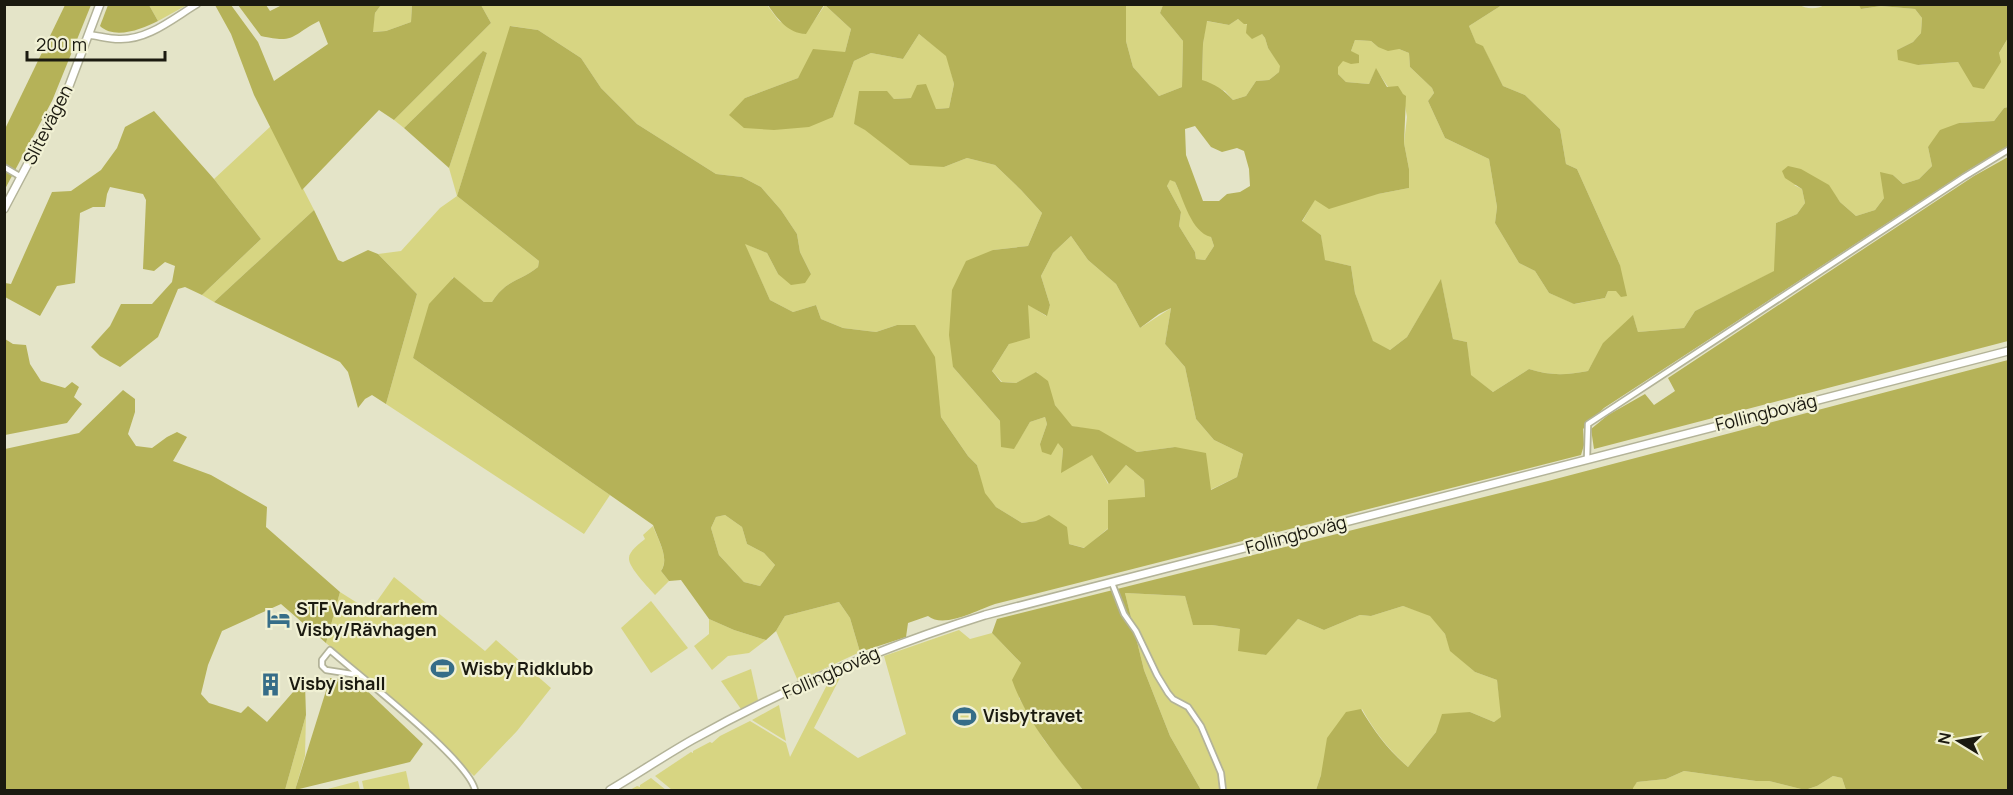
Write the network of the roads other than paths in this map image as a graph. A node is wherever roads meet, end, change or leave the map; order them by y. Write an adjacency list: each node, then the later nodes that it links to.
1 (100, 4): 3 (main road, Slitevägen)
2 (196, 4): 3 (street)
3 (90, 35): 6 (main road, Slitevägen)
4 (2008, 150): 9 (street)
5 (4, 167): 6 (street)
6 (21, 177): 7 (main road, Slitevägen)
7 (4, 209)
8 (2008, 351): 9 (main road, Follingboväg)
9 (1587, 459): 10 (main road, Follingboväg)
10 (1112, 583): 13 (main road, Follingboväg); 14 (street)
11 (358, 675): 11 (street); 12 (street)
12 (475, 790)
13 (610, 790)
14 (1223, 790)

